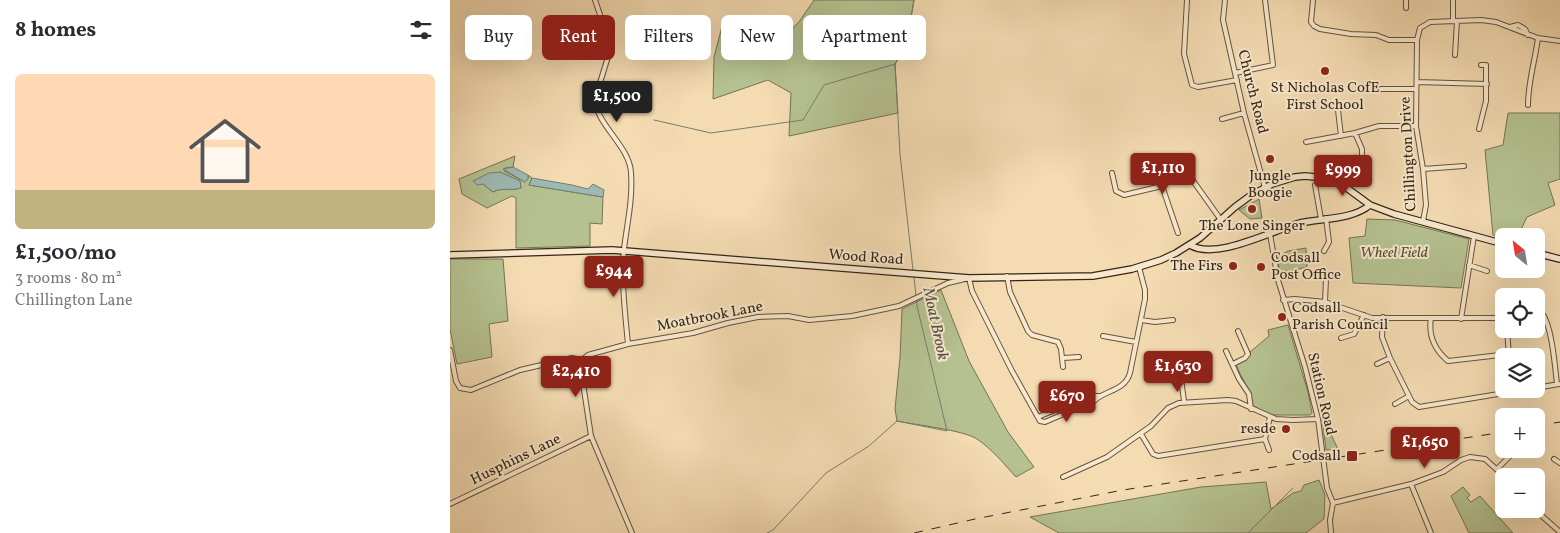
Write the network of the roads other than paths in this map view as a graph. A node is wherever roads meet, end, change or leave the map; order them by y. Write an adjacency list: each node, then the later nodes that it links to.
1 (594, 0): 48 (street)
2 (1187, 0): 18 (street)
3 (1225, 0): 17 (street, Church Road)
4 (1265, 0): 17 (street)
5 (1312, 0): 11 (street)
6 (1406, 0): 8 (street)
7 (1452, 0): 9 (street)
8 (1406, 8)
9 (1455, 21): 10 (street); 11 (street); 13 (street)
10 (1538, 38): 12 (street); 23 (street)
11 (1417, 40): 19 (street, Chillington Drive)
12 (1560, 41)
13 (1455, 56)
14 (1481, 64): 15 (street)
15 (1486, 65): 16 (street); 20 (street)
16 (1494, 65)
17 (1235, 73): 18 (street, Church Road)
18 (1237, 80): 25 (street, Church Road)
19 (1416, 82): 20 (street); 22 (street, Chillington Drive)
20 (1487, 84): 27 (street)
21 (1381, 89): 22 (street)
22 (1416, 90): 28 (street, Chillington Drive)
23 (1528, 105)
24 (1338, 110): 30 (street)
25 (1244, 113): 26 (street); 38 (street, Church Road)
26 (1222, 120)
27 (1485, 124)
28 (1416, 126): 29 (street); 33 (street, Chillington Drive)
29 (1355, 133): 30 (street); 35 (street)
30 (1341, 136): 31 (street)
31 (1306, 142)
32 (1464, 166): 33 (street)
33 (1423, 169): 42 (street, Chillington Drive)
34 (1112, 173): 37 (street)
35 (1362, 181)
36 (1316, 185): 40 (street)
37 (1162, 186): 41 (street); 43 (street)
38 (1265, 188): 39 (street, Wood Road); 41 (street, Wood Road)
39 (1370, 205): 40 (street); 42 (street, Wood Road)
40 (1323, 219): 44 (street); 49 (street)
41 (1220, 220): 47 (street, Wood Road)
42 (1424, 221): 45 (street, Wood Road)
43 (1178, 233)
44 (1270, 233): 47 (street); 59 (street, Station Road)
45 (1474, 236): 46 (street, Wood Road); 53 (street)
46 (1495, 242)
47 (1190, 245): 54 (street, Wood Road)
48 (624, 250): 51 (street, Wood Road); 57 (street, Wood Road); 73 (street)
49 (1324, 251)
50 (1545, 255): 52 (street)
51 (450, 256)
52 (1560, 259)
53 (1469, 265): 55 (street); 66 (street)
54 (1139, 267): 56 (street, Wood Road); 67 (street)
55 (1487, 271)
56 (1007, 276): 57 (street, Wood Road); 79 (street)
57 (969, 278): 73 (street, Moatbrook Lane); 94 (street)
58 (1326, 279): 60 (street)
59 (1283, 300): 60 (street); 95 (street, Station Road)
60 (1325, 302): 61 (street)
61 (1364, 315): 62 (street); 71 (street)
62 (1383, 317): 64 (street); 80 (street)
63 (1545, 317): 85 (street)
64 (1431, 318): 66 (street); 77 (street)
65 (1495, 318): 66 (street)
66 (1461, 319)
67 (1141, 320): 68 (street); 72 (street)
68 (1174, 320)
69 (1238, 332): 82 (street)
70 (1103, 336): 72 (street)
71 (1341, 338)
72 (1136, 342): 88 (street)
73 (628, 344): 81 (street, Moatbrook Lane)
74 (450, 350): 81 (street, Moatbrook Lane)
75 (1226, 351): 82 (street)
76 (1079, 356): 79 (street)
77 (1495, 356)
78 (1178, 357): 90 (street)
79 (1063, 358): 84 (street)
80 (1390, 358): 83 (street); 89 (street)
81 (582, 360): 97 (street)
82 (1233, 364): 92 (street)
83 (1377, 364)
84 (1063, 366)
85 (1559, 384): 86 (street)
86 (1545, 386)
87 (1495, 393): 89 (street)
88 (1100, 396): 94 (street); 94 (street)
89 (1409, 396): 91 (street)
90 (1184, 402): 92 (street); 96 (street)
91 (1395, 404)
92 (1251, 409): 93 (street)
93 (1270, 417): 95 (street); 98 (street)
94 (1038, 418)
95 (1318, 419): 107 (street, Station Road)
96 (1141, 434): 98 (street); 105 (street)
97 (591, 436): 108 (street, Husphins Lane); 111 (street)
98 (1264, 439): 99 (street)
99 (1269, 450)
100 (1508, 458): 104 (street)
101 (1554, 459): 102 (street)
102 (1560, 463)
103 (1497, 468): 106 (street)
104 (1499, 468)
105 (1063, 477)
106 (1410, 484): 107 (street); 113 (street)
107 (1333, 503): 112 (street)
108 (450, 504)
109 (1544, 518): 110 (street)
110 (1560, 532)
111 (632, 533)
112 (1331, 533)
113 (1432, 533)

